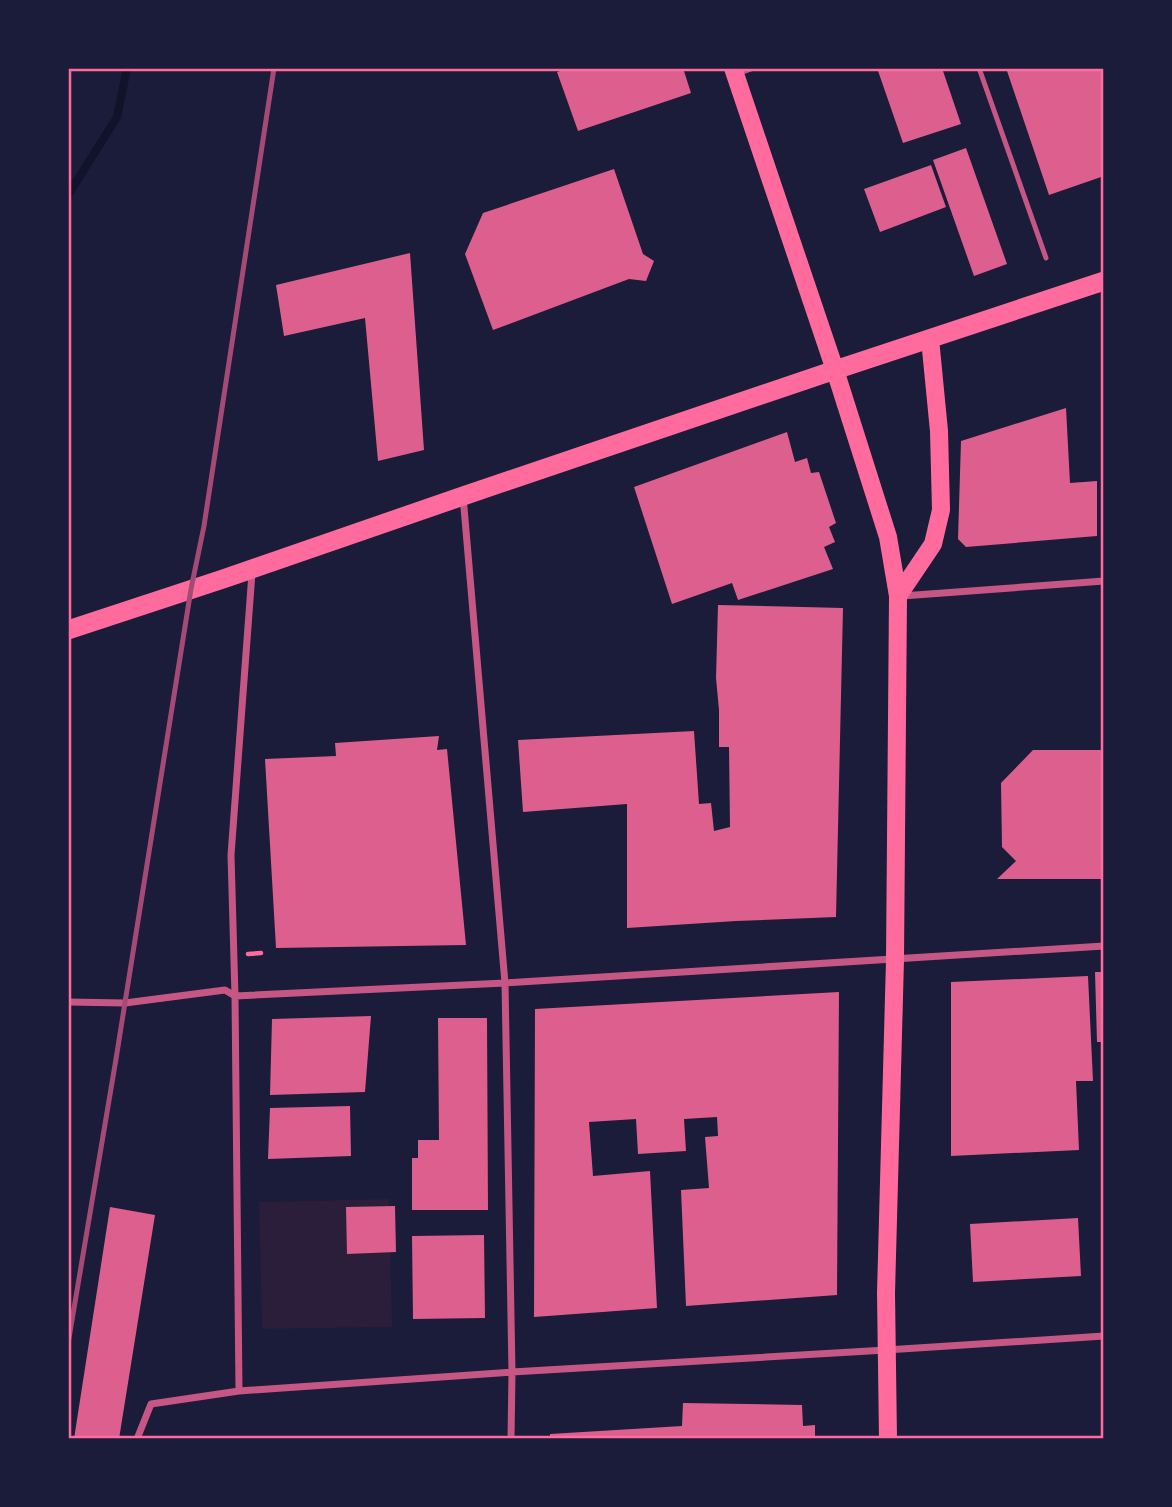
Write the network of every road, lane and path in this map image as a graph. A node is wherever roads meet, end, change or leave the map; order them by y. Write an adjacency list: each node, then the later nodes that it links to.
1 (754, 68): 3 (lane)
2 (979, 68): 4 (lane)
3 (734, 71): 7 (main road)
4 (1046, 258)
5 (1104, 281): 6 (highway)
6 (930, 338): 7 (highway); 11 (main road)
7 (835, 370): 8 (highway); 11 (main road)
8 (463, 496): 9 (highway); 15 (street)
9 (253, 568): 12 (highway); 16 (street)
10 (1104, 581): 11 (street)
11 (898, 596): 14 (main road)
12 (68, 630)
13 (1104, 946): 14 (street)
14 (895, 960): 15 (street); 19 (main road)
15 (505, 982): 16 (street); 20 (street)
16 (235, 996): 17 (street); 21 (street)
17 (68, 1002)
18 (1104, 1336): 19 (street)
19 (886, 1350): 20 (street); 24 (main road)
20 (512, 1372): 21 (street); 23 (street)
21 (239, 1391): 22 (street)
22 (137, 1439)
23 (511, 1439)
24 (888, 1439)

